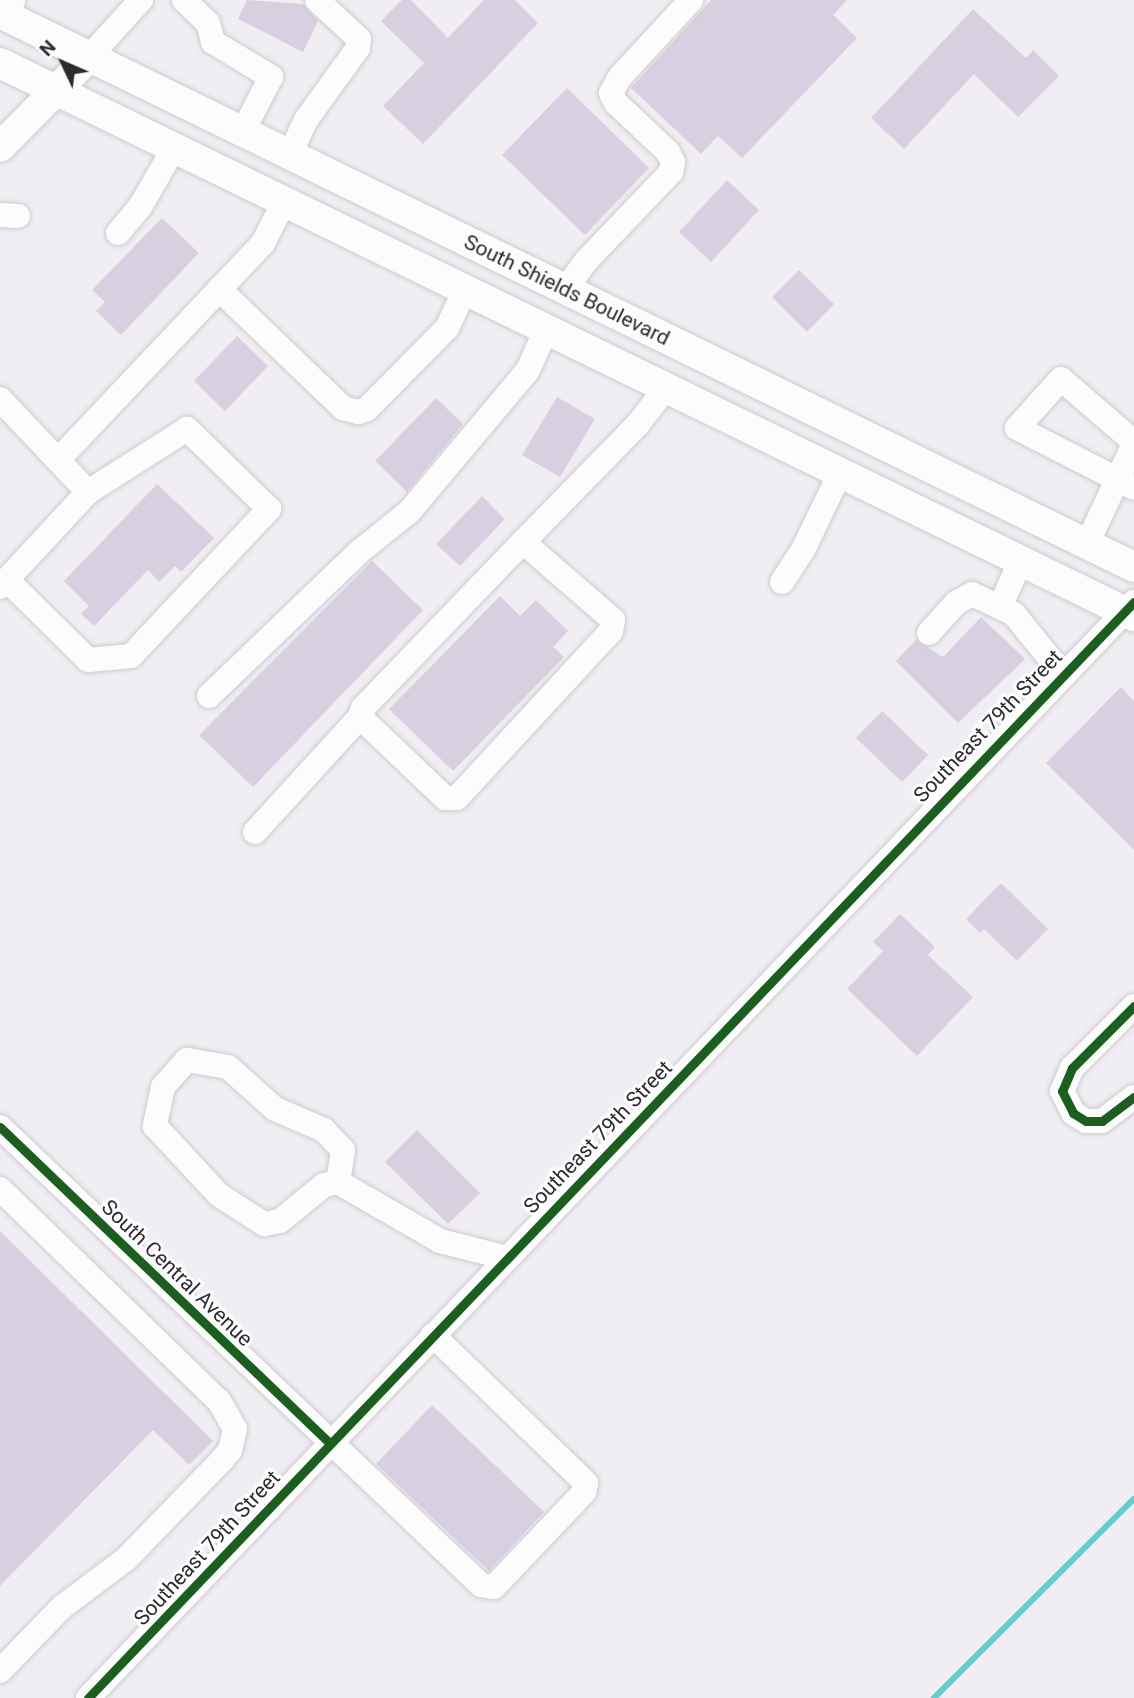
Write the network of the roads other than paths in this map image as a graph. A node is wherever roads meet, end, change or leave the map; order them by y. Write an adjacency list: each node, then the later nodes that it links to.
1 (7, 0): 6 (highway)
2 (141, 0): 8 (street)
3 (184, 0): 11 (street)
4 (317, 0): 14 (street)
5 (691, 0): 20 (street)
6 (0, 7)
7 (0, 13): 8 (main road, South Shields Boulevard)
8 (90, 56): 10 (main road); 11 (main road, South Shields Boulevard)
9 (3, 64): 10 (main road)
10 (58, 90): 12 (main road); 13 (main road)
11 (243, 131): 14 (main road, South Shields Boulevard)
12 (0, 147)
13 (174, 148): 15 (main road); 16 (street)
14 (290, 155): 17 (main road, South Shields Boulevard)
15 (284, 202): 18 (street); 19 (main road)
16 (118, 233)
17 (516, 265): 20 (main road, South Shields Boulevard); 21 (main road)
18 (219, 289): 19 (street); 26 (street)
19 (465, 290): 21 (main road)
20 (565, 290): 31 (main road, South Shields Boulevard)
21 (499, 306): 22 (main road)
22 (546, 330): 23 (main road); 40 (street)
23 (666, 388): 27 (main road); 30 (street)
24 (0, 399): 26 (street)
25 (1134, 443): 28 (street); 28 (street)
26 (58, 460): 29 (street)
27 (840, 473): 32 (main road); 34 (street)
28 (1125, 483): 31 (street)
29 (88, 492): 35 (street); 35 (street)
30 (523, 542): 41 (street); 41 (street)
31 (1087, 544): 33 (main road, South Shields Boulevard)
32 (1020, 562): 36 (street); 37 (main road)
33 (1134, 567)
34 (782, 582)
35 (4, 584)
36 (1000, 607): 38 (street); 39 (street)
37 (1131, 610): 39 (street, Southeast 79th Street)
38 (929, 633)
39 (1062, 674): 48 (street, Southeast 79th Street)
40 (209, 696)
41 (360, 717): 42 (street)
42 (255, 832)
43 (1134, 1006): 44 (street)
44 (1134, 1097)
45 (0, 1127): 50 (street, South Central Avenue)
46 (338, 1182): 46 (street); 48 (street)
47 (0, 1189): 51 (street)
48 (507, 1258): 49 (street, Southeast 79th Street)
49 (433, 1335): 50 (street, Southeast 79th Street); 50 (street, South Central Avenue)
50 (330, 1443): 52 (street, Southeast 79th Street)
51 (0, 1671)
52 (88, 1698)

